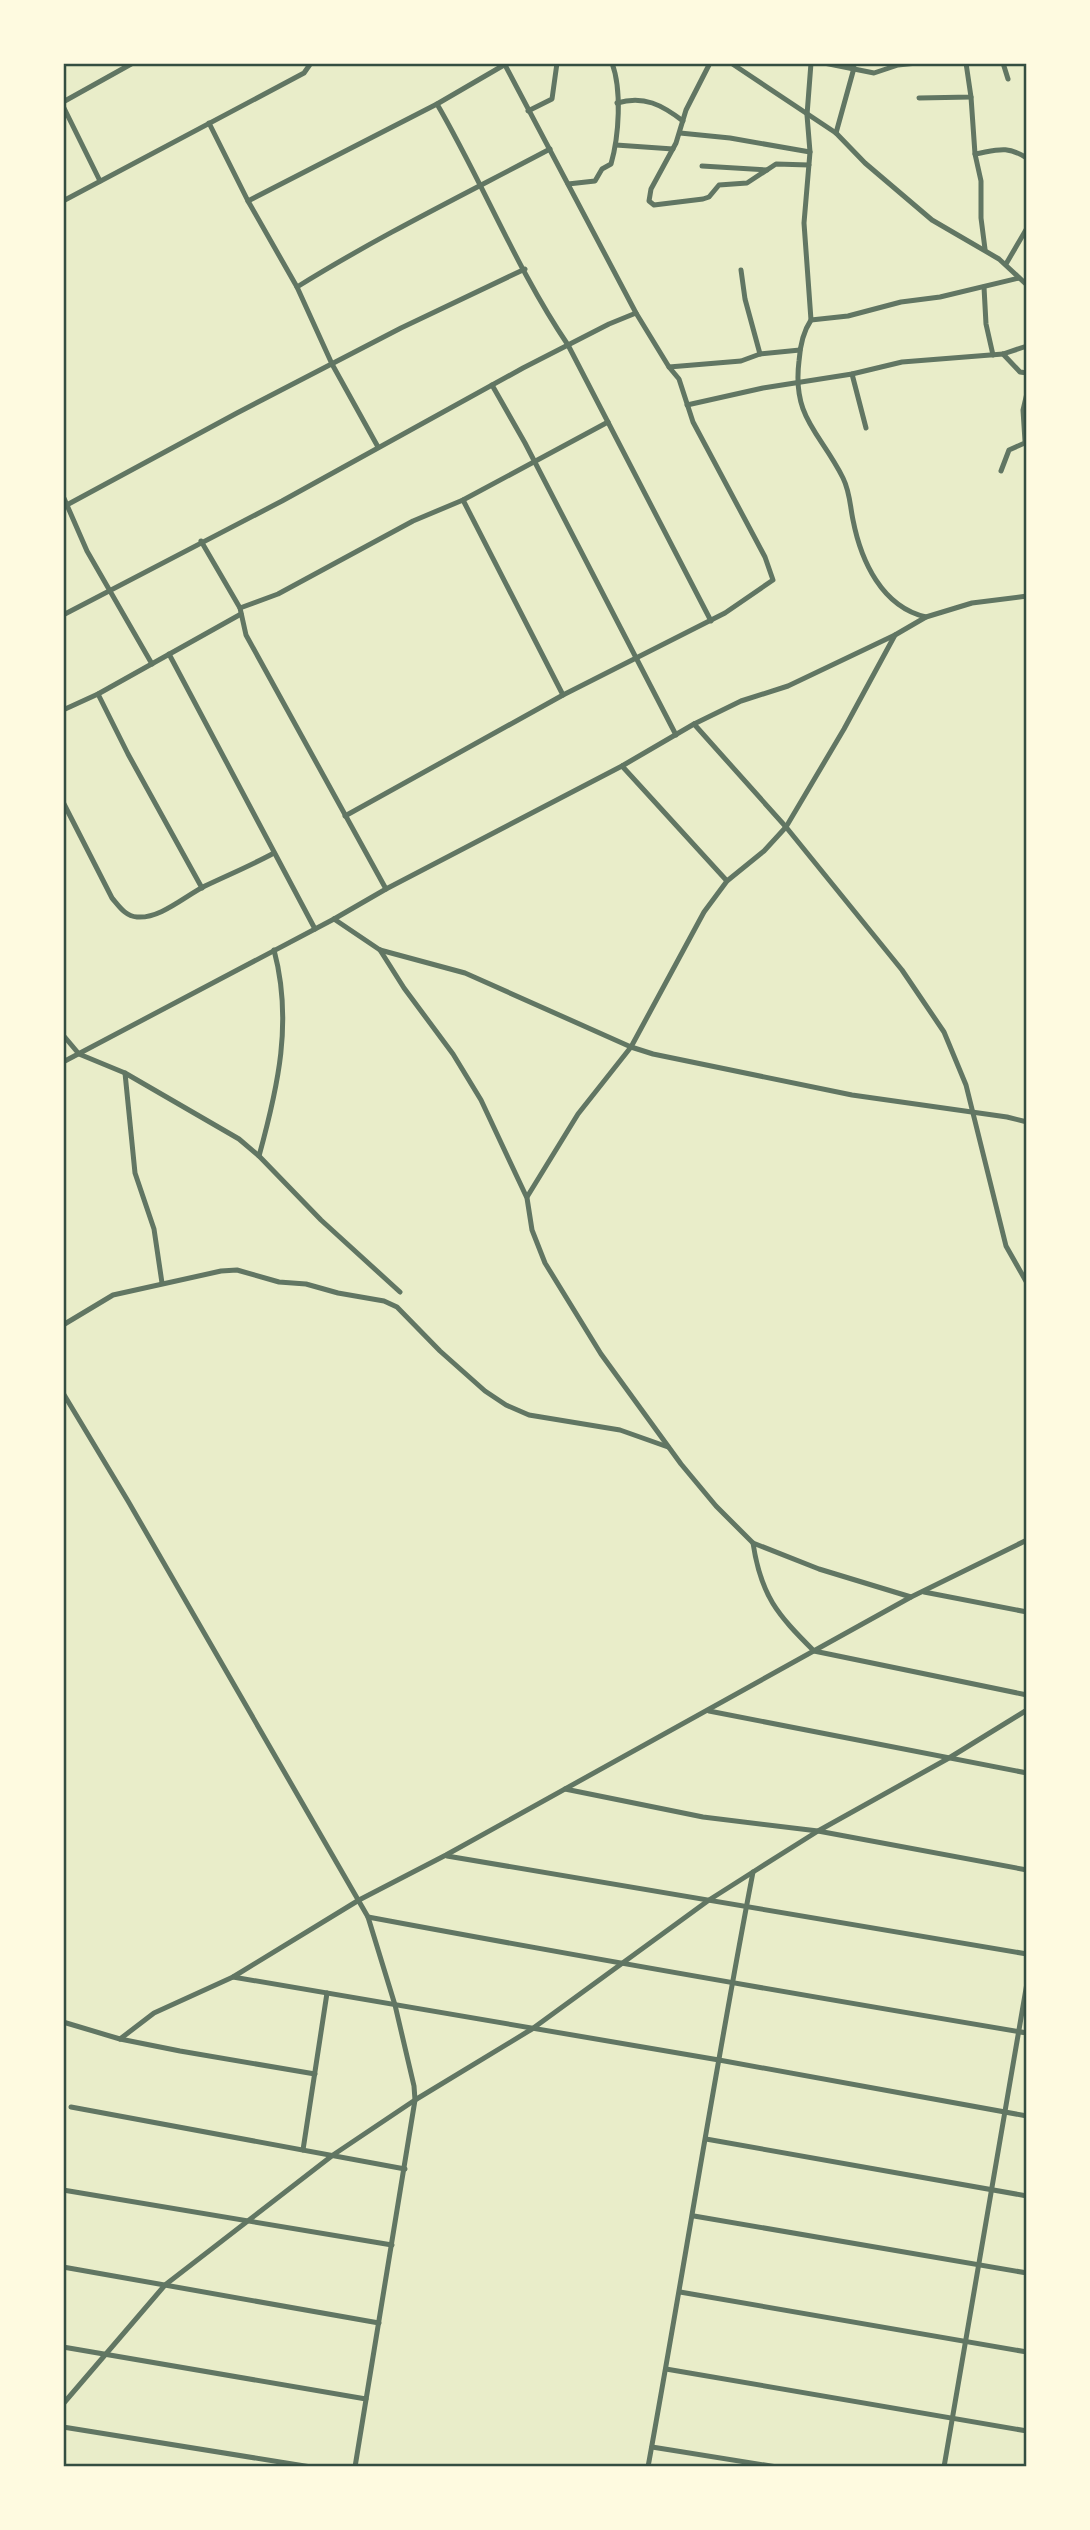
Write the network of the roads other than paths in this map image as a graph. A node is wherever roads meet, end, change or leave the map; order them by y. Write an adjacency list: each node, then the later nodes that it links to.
1 (133, 63): 18 (street)
2 (311, 63): 23 (street)
3 (557, 63): 20 (street)
4 (612, 63): 17 (street)
5 (710, 63): 22 (street)
6 (732, 63): 21 (street)
7 (811, 63): 21 (street)
8 (824, 63): 13 (street)
9 (917, 63): 13 (street)
10 (966, 63): 15 (street)
11 (1003, 63): 14 (street)
12 (504, 64): 19 (street); 20 (street)
13 (853, 68): 25 (street)
14 (1008, 79)
15 (971, 97): 16 (street); 30 (street)
16 (919, 98)
17 (617, 103): 22 (street); 26 (street)
18 (63, 104): 35 (street)
19 (437, 104): 36 (street); 39 (street)
20 (528, 111): 27 (street)
21 (807, 115): 25 (street); 29 (street)
22 (683, 121): 24 (street)
23 (209, 123): 35 (street); 39 (street)
24 (680, 133): 28 (street); 29 (street)
25 (836, 133): 41 (street)
26 (616, 145): 28 (street); 37 (street)
27 (550, 149): 36 (street); 37 (street)
28 (673, 149): 34 (street)
29 (810, 152): 32 (street)
30 (975, 154): 31 (street); 41 (street)
31 (1027, 158)
32 (809, 164): 34 (street); 50 (street)
33 (702, 166): 34 (street)
34 (767, 170)
35 (100, 181): 38 (street)
36 (480, 184): 43 (street); 47 (street)
37 (568, 184): 49 (street)
38 (63, 201)
39 (248, 201): 47 (street)
40 (1027, 228): 42 (street)
41 (985, 249): 42 (street)
42 (1006, 264): 45 (street)
43 (525, 270): 51 (street); 57 (street)
44 (741, 270): 54 (street)
45 (1019, 278): 46 (street); 48 (street)
46 (1027, 285)
47 (297, 287): 57 (street)
48 (984, 287): 50 (street); 56 (street)
49 (636, 313): 51 (street); 58 (street)
50 (811, 320): 53 (street)
51 (568, 345): 62 (street); 65 (street)
52 (1027, 345): 55 (street)
53 (800, 350): 54 (street); 61 (street)
54 (760, 354): 58 (street)
55 (1003, 354): 56 (street); 59 (street)
56 (993, 355): 60 (street)
57 (332, 364): 68 (street); 73 (street)
58 (669, 367): 64 (street)
59 (1027, 373)
60 (852, 374): 61 (street); 66 (street)
61 (796, 384): 64 (street); 79 (street)
62 (492, 385): 68 (street); 69 (street)
63 (1027, 393): 67 (street)
64 (687, 405): 80 (street)
65 (608, 422): 69 (street); 80 (street)
66 (866, 428)
67 (1026, 441): 70 (street)
68 (378, 447): 74 (street)
69 (533, 461): 72 (street); 83 (street)
70 (1001, 471)
71 (63, 496): 73 (street)
72 (463, 500): 77 (street); 86 (street)
73 (65, 506): 75 (street)
74 (201, 541): 75 (street); 77 (street)
75 (109, 592): 78 (street); 84 (street)
76 (1027, 596): 79 (street)
77 (241, 611): 82 (street); 92 (street)
78 (63, 615)
79 (926, 617): 81 (street)
80 (711, 621): 83 (street)
81 (895, 635): 88 (street); 93 (street)
82 (169, 654): 84 (street); 94 (street)
83 (635, 659): 86 (street); 89 (street)
84 (152, 664): 85 (street)
85 (98, 694): 87 (street); 96 (street)
86 (563, 695): 92 (street)
87 (63, 710)
88 (694, 723): 89 (street); 93 (street)
89 (676, 735): 90 (street)
90 (622, 766): 95 (street); 97 (street)
91 (63, 802): 96 (street)
92 (345, 816): 97 (street)
93 (786, 827): 95 (street); 107 (street)
94 (274, 853): 96 (street); 99 (street)
95 (727, 881): 103 (street)
96 (202, 888)
97 (386, 889): 98 (street)
98 (334, 919): 99 (street); 101 (street)
99 (315, 929): 100 (street)
100 (274, 950): 104 (street); 109 (street)
101 (380, 950): 103 (street); 110 (street)
102 (63, 1035): 104 (street)
103 (631, 1048): 107 (street); 110 (street)
104 (79, 1054): 105 (street); 106 (street)
105 (63, 1062)
106 (125, 1073): 109 (street); 111 (street)
107 (974, 1114): 108 (street); 112 (street)
108 (1027, 1122)
109 (259, 1156): 113 (street)
110 (527, 1198): 116 (street)
111 (162, 1283): 114 (street); 116 (street)
112 (1027, 1283)
113 (400, 1292)
114 (63, 1325)
115 (63, 1393): 133 (street)
116 (668, 1447): 118 (street)
117 (1027, 1540): 119 (street)
118 (753, 1543): 120 (street); 122 (street)
119 (924, 1592): 120 (street); 121 (street)
120 (911, 1597): 122 (street)
121 (1027, 1612)
122 (814, 1651): 123 (street); 125 (street)
123 (1027, 1695)
124 (1027, 1710): 126 (street)
125 (709, 1711): 126 (street); 128 (street)
126 (949, 1758): 127 (street); 129 (street)
127 (1027, 1773)
128 (565, 1789): 129 (street); 130 (street)
129 (818, 1831): 131 (street); 132 (street)
130 (446, 1856): 133 (street); 134 (street)
131 (1027, 1870)
132 (753, 1872): 134 (street); 135 (street)
133 (359, 1900): 136 (street); 139 (street)
134 (709, 1900): 135 (street); 138 (street)
135 (747, 1906): 137 (street); 140 (street)
136 (368, 1917): 138 (street); 143 (street)
137 (1027, 1954)
138 (619, 1964): 140 (street); 145 (street)
139 (233, 1977): 142 (street); 148 (street)
140 (731, 1981): 146 (street); 149 (street)
141 (1027, 1983): 146 (street)
142 (327, 1993): 143 (street); 150 (street)
143 (395, 2005): 145 (street); 151 (street)
144 (63, 2022): 148 (street)
145 (532, 2029): 149 (street); 151 (street)
146 (1019, 2031): 147 (street); 153 (street)
147 (1027, 2033)
148 (120, 2039): 150 (street)
149 (719, 2060): 153 (street); 155 (street)
150 (315, 2074): 156 (street)
151 (415, 2100): 157 (street); 158 (street)
152 (71, 2107): 156 (street)
153 (1005, 2112): 154 (street); 160 (street)
154 (1027, 2116)
155 (706, 2139): 160 (street); 162 (street)
156 (303, 2150): 157 (street)
157 (333, 2155): 158 (street); 163 (street)
158 (405, 2169): 164 (street)
159 (63, 2190): 163 (street)
160 (992, 2190): 161 (street); 165 (street)
161 (1027, 2196)
162 (694, 2216): 165 (street); 169 (street)
163 (249, 2220): 164 (street); 168 (street)
164 (392, 2245): 170 (street)
165 (979, 2265): 167 (street); 171 (street)
166 (63, 2267): 168 (street)
167 (1027, 2273)
168 (165, 2285): 170 (street); 174 (street)
169 (680, 2292): 171 (street); 175 (street)
170 (379, 2323): 176 (street)
171 (966, 2342): 173 (street); 178 (street)
172 (63, 2347): 174 (street)
173 (1027, 2352)
174 (105, 2353): 176 (street); 177 (street)
175 (666, 2369): 178 (street); 181 (street)
176 (366, 2399): 183 (street)
177 (63, 2404)
178 (953, 2419): 180 (street); 186 (street)
179 (63, 2427): 182 (street)
180 (1027, 2431)
181 (652, 2447): 184 (street); 185 (street)
182 (311, 2467)
183 (355, 2467)
184 (648, 2467)
185 (777, 2467)
186 (944, 2467)

